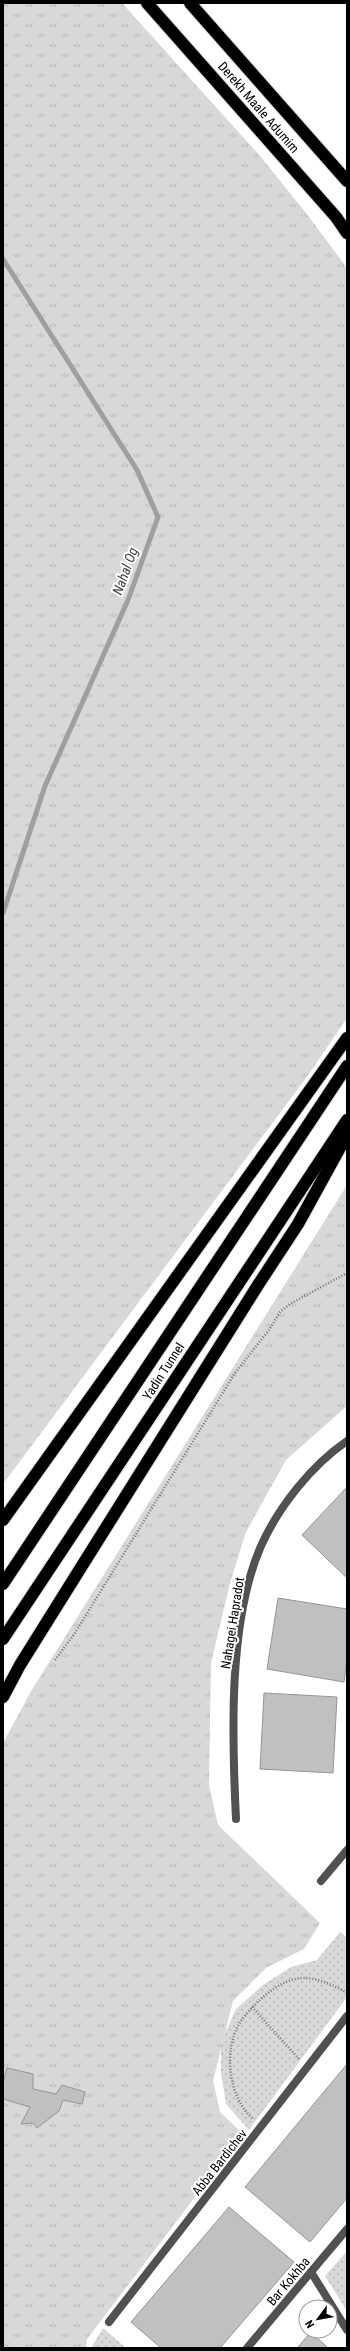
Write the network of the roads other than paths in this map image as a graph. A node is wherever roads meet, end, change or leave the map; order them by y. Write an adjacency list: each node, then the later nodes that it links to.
1 (148, 3): 4 (highway, Derekh Maale Adumim)
2 (190, 3): 3 (highway, Derekh Maale Adumim)
3 (347, 181)
4 (347, 233)
5 (347, 1038): 10 (highway)
6 (347, 1066): 11 (highway, Yadin Tunnel)
7 (347, 1120): 12 (highway, Yadin Tunnel)
8 (347, 1135): 13 (highway)
9 (347, 1441): 14 (street, Nahagei Hapradot)
10 (3, 1520)
11 (3, 1584)
12 (3, 1638)
13 (3, 1697)
14 (236, 1819)
15 (347, 1850): 16 (street)
16 (321, 1881)
17 (347, 2016): 20 (street, Abba Bardichev)
18 (347, 2229): 19 (street, Bar Kokhba)
19 (311, 2272): 21 (street); 22 (street, Bar Kokhba)
20 (109, 2322)
21 (347, 2330)
22 (247, 2348)

